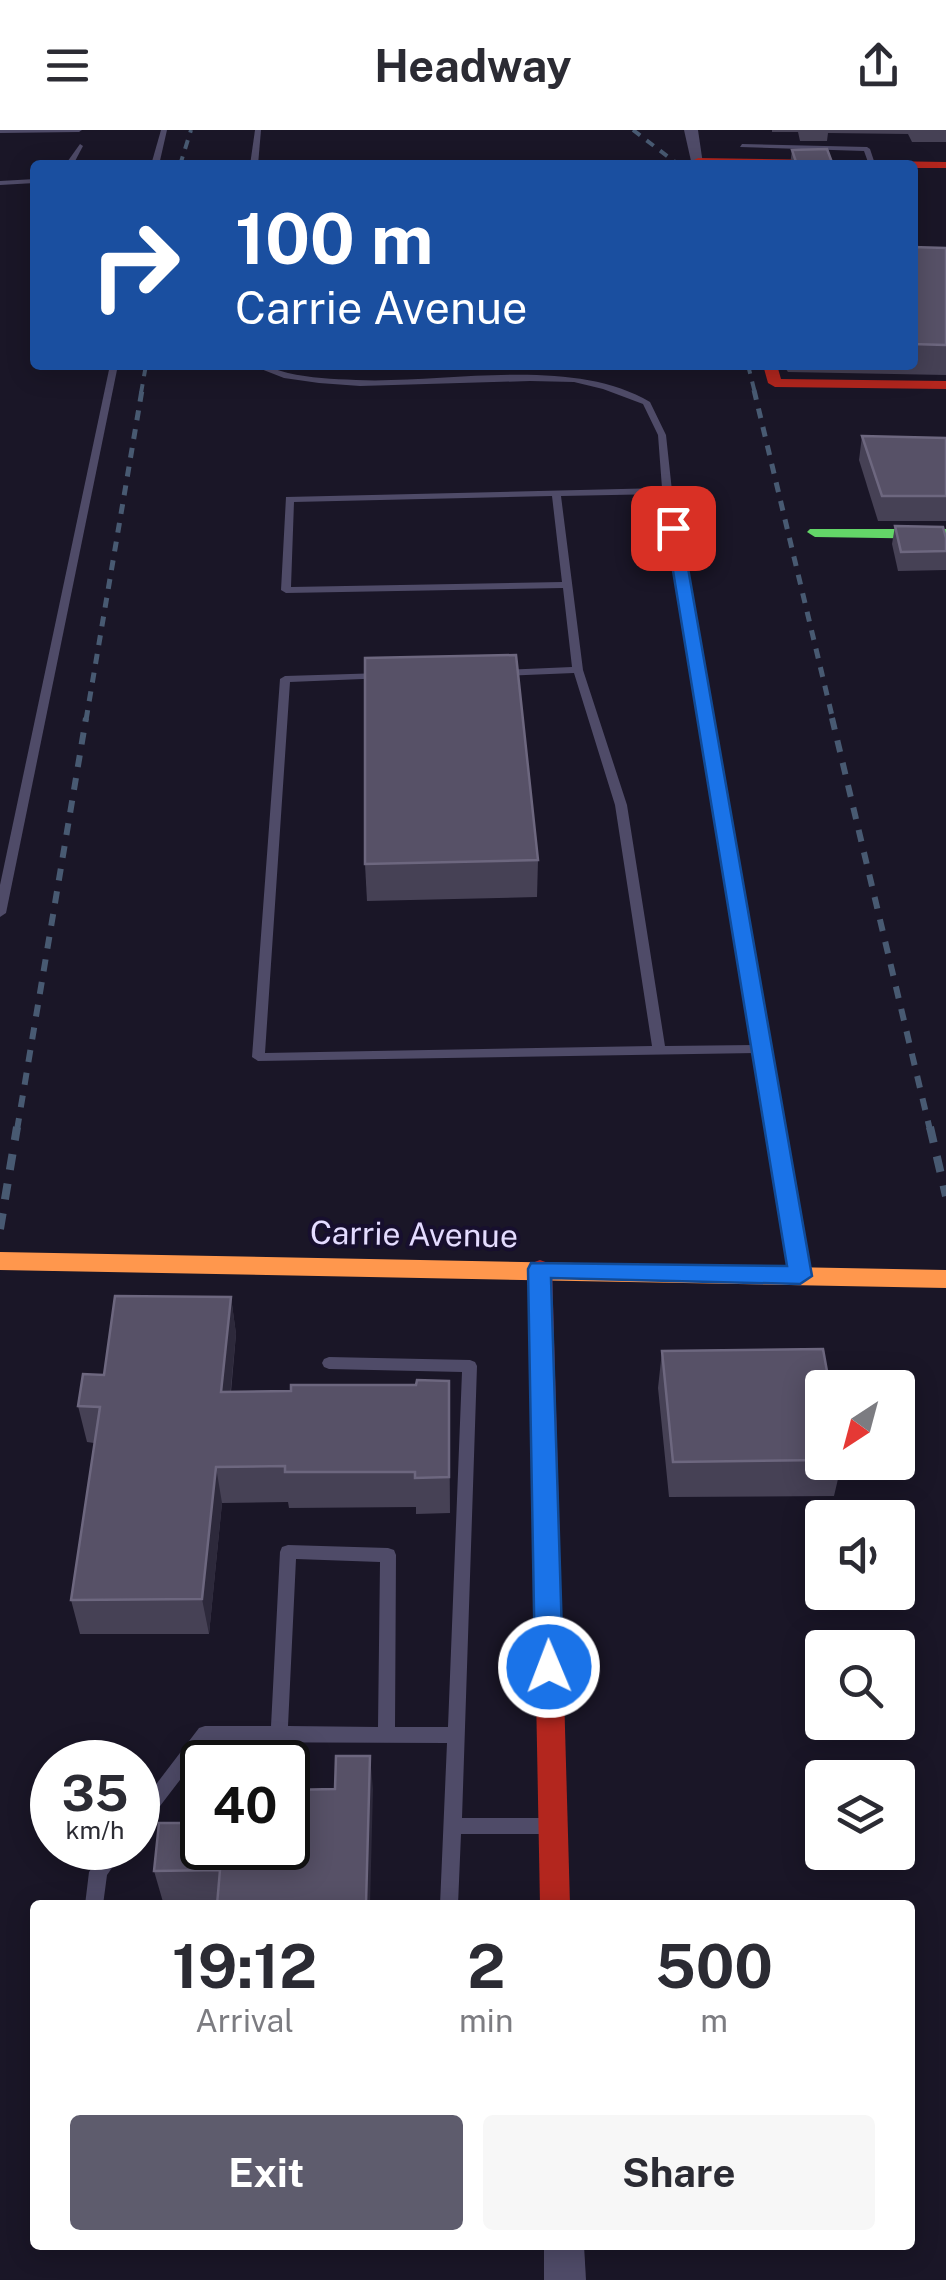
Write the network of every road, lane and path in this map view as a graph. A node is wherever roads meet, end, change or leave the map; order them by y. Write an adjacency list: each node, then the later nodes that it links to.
1 (79, 130): 5 (lane)
2 (164, 130): 10 (lane)
3 (258, 130): 11 (lane)
4 (691, 130): 12 (street)
5 (0, 131)
6 (80, 146): 9 (lane)
7 (742, 146): 8 (lane)
8 (770, 155): 13 (street); 14 (street)
9 (71, 160)
10 (156, 160)
11 (255, 160)
12 (698, 160)
13 (726, 160)
14 (827, 160)
15 (918, 165): 16 (street)
16 (946, 165)
17 (30, 181): 18 (lane)
18 (0, 183)
19 (113, 370): 31 (lane)
20 (265, 370): 23 (lane)
21 (772, 374): 22 (street)
22 (946, 386)
23 (667, 491): 24 (lane); 32 (lane)
24 (556, 493): 27 (lane); 27 (lane)
25 (815, 532): 26 (street)
26 (946, 534)
27 (567, 586): 28 (lane)
28 (578, 670): 29 (lane); 33 (lane)
29 (480, 673)
30 (402, 676): 33 (lane)
31 (0, 913)
32 (760, 1049): 33 (lane); 36 (lane)
33 (659, 1051)
34 (0, 1261): 35 (street, Carrie Avenue)
35 (540, 1269): 36 (street, Carrie Avenue); 44 (street)
36 (800, 1276): 37 (street, Carrie Avenue)
37 (946, 1279)
38 (329, 1363): 41 (lane)
39 (279, 1732): 40 (lane); 40 (lane); 42 (lane)
40 (386, 1734): 41 (lane)
41 (454, 1735): 43 (lane)
42 (160, 1793)
43 (453, 1826): 44 (lane); 47 (lane)
44 (553, 1826): 48 (street)
45 (100, 1870): 46 (lane)
46 (95, 1900)
47 (449, 1900)
48 (555, 1900)
49 (564, 2250): 50 (street)
50 (564, 2280)

